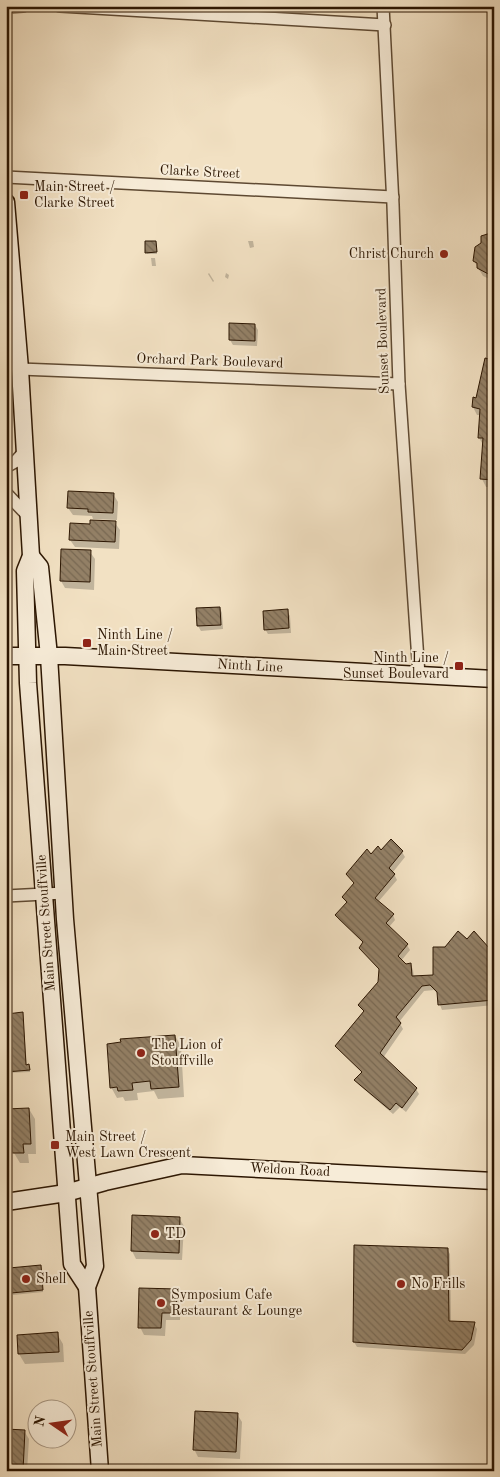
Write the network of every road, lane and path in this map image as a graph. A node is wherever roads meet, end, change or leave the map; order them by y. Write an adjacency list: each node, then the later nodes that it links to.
1 (23, 6): 4 (street)
2 (60, 6): 5 (street)
3 (383, 6): 5 (street, Sunset Boulevard)
4 (6, 7)
5 (385, 25): 7 (street, Sunset Boulevard)
6 (6, 178): 7 (street, Clarke Street)
7 (393, 197): 11 (street, Sunset Boulevard)
8 (6, 202): 9 (main road, Main Street Stouffville)
9 (7, 229): 10 (main road, Main Street Stouffville)
10 (20, 369): 11 (street, Orchard Park Boulevard); 12 (main road, Main Street Stouffville)
11 (399, 384): 20 (street, Sunset Boulevard)
12 (24, 452): 13 (street); 15 (main road, Main Street Stouffville)
13 (6, 468)
14 (6, 493): 15 (street)
15 (29, 517): 16 (main road, Main Street Stouffville)
16 (31, 556): 18 (main road, Main Street Stouffville); 19 (main road, Main Street Stouffville)
17 (6, 656): 18 (main road, Ninth Line)
18 (27, 656): 19 (main road, Ninth Line); 22 (main road, Main Street Stouffville)
19 (49, 656): 20 (main road, Ninth Line); 23 (main road, Main Street Stouffville)
20 (419, 675): 21 (main road, Ninth Line)
21 (494, 679)
22 (44, 893): 23 (street); 24 (street); 27 (main road, Main Street Stouffville)
23 (64, 893): 26 (main road, Main Street Stouffville)
24 (6, 896)
25 (494, 1181): 26 (main road, Weldon Road)
26 (88, 1186): 27 (main road, Weldon Road); 29 (main road, Main Street Stouffville)
27 (66, 1192): 28 (main road, Weldon Road); 29 (main road, Main Street Stouffville)
28 (6, 1202)
29 (87, 1287): 30 (main road, Main Street Stouffville)
30 (100, 1471)

